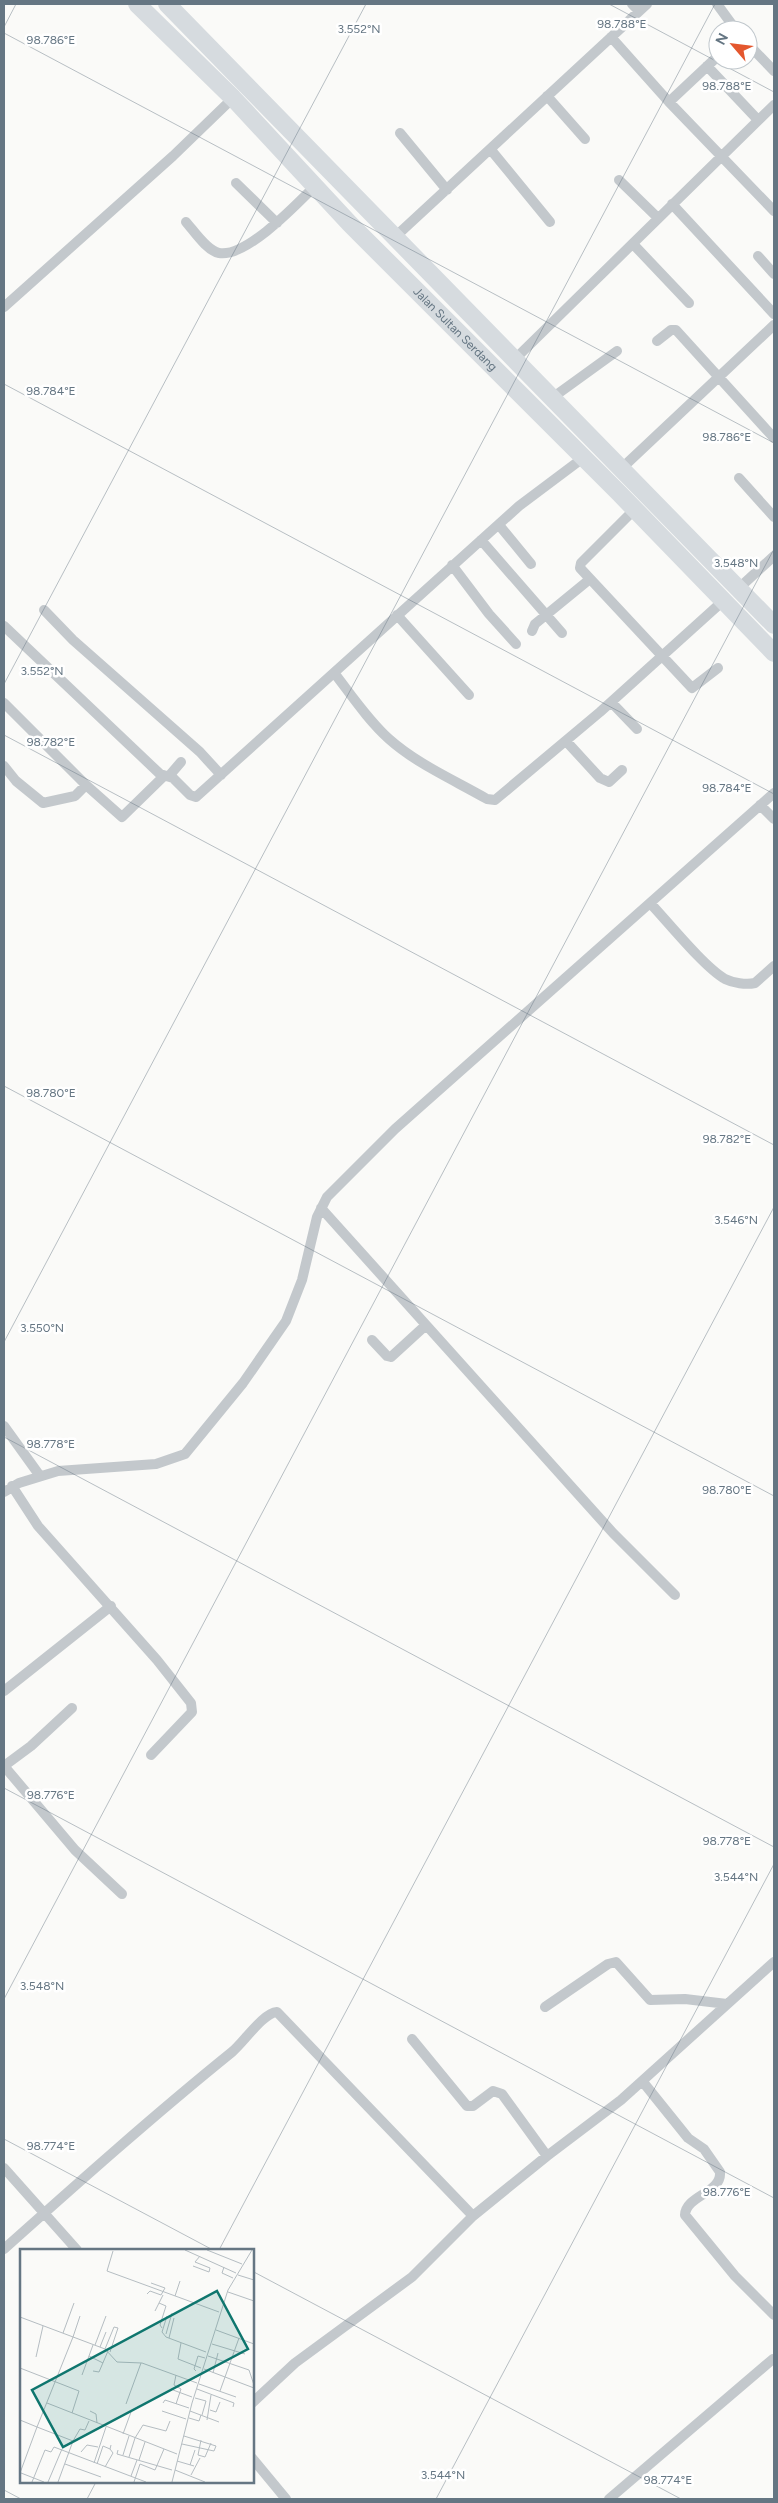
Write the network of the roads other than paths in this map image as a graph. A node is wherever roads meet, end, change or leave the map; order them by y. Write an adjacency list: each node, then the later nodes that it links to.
1 (138, 4): 12 (highway, Jalan Sultan Serdang)
2 (167, 4): 30 (highway, Jalan Sultan Serdang)
3 (647, 4): 5 (street)
4 (717, 4): 6 (street)
5 (635, 7): 7 (street)
6 (729, 20)
7 (611, 37): 11 (street); 13 (street)
8 (758, 54): 10 (street)
9 (707, 66): 13 (street); 15 (street)
10 (774, 70)
11 (547, 96): 17 (street); 18 (street)
12 (233, 98): 22 (highway, Jalan Sultan Serdang); 35 (street)
13 (669, 102): 19 (street)
14 (774, 105): 15 (street)
15 (758, 120): 19 (street)
16 (400, 133): 23 (street)
17 (586, 139)
18 (491, 150): 23 (street); 28 (street)
19 (722, 156): 24 (street); 25 (street)
20 (618, 180): 26 (street)
21 (236, 183): 29 (street)
22 (315, 186): 29 (street); 38 (highway, Jalan Sultan Serdang)
23 (446, 190): 30 (street)
24 (672, 204): 26 (street); 37 (street)
25 (774, 211)
26 (658, 218): 31 (street)
27 (186, 222): 29 (street)
28 (550, 222)
29 (277, 223)
30 (395, 237): 36 (highway, Jalan Sultan Serdang)
31 (633, 244): 34 (street); 42 (street)
32 (758, 256): 33 (street)
33 (774, 274)
34 (689, 304)
35 (4, 306)
36 (467, 310): 38 (highway); 42 (highway, Jalan Sultan Serdang)
37 (774, 314)
38 (452, 324): 46 (highway, Jalan Sultan Serdang)
39 (774, 325): 43 (street)
40 (657, 341): 43 (street)
41 (617, 351): 44 (street)
42 (514, 360): 44 (highway, Jalan Sultan Serdang)
43 (718, 377): 45 (street); 47 (street)
44 (552, 398): 47 (highway, Jalan Sultan Serdang)
45 (774, 438)
46 (583, 458): 49 (highway, Jalan Sultan Serdang); 51 (street)
47 (622, 468): 57 (highway, Jalan Sultan Serdang)
48 (739, 478): 50 (street)
49 (635, 509): 56 (street); 58 (highway, Jalan Sultan Serdang)
50 (774, 517)
51 (500, 525): 52 (street); 54 (street)
52 (481, 540): 55 (street); 61 (street)
53 (774, 556): 57 (street)
54 (531, 564)
55 (452, 565): 60 (street); 66 (street)
56 (590, 579): 61 (street); 68 (street)
57 (739, 588): 62 (highway, Jalan Sultan Serdang)
58 (723, 601): 67 (highway, Jalan Sultan Serdang); 68 (street)
59 (44, 610): 80 (street)
60 (397, 615): 70 (street); 71 (street)
61 (548, 615): 63 (street); 65 (street)
62 (774, 625)
63 (532, 631)
64 (6, 632): 79 (street)
65 (562, 633)
66 (516, 644)
67 (774, 653)
68 (662, 656): 69 (street); 72 (street)
69 (718, 668)
70 (335, 674): 75 (street); 80 (street)
71 (469, 695)
72 (610, 702): 74 (street); 75 (street)
73 (4, 703): 81 (street)
74 (637, 729)
75 (566, 741): 78 (street)
76 (181, 762): 79 (street)
77 (4, 766): 81 (street)
78 (622, 770)
79 (166, 776): 80 (street); 81 (street)
80 (221, 776)
81 (86, 785)
82 (774, 793): 83 (street)
83 (760, 805): 84 (street); 85 (street)
84 (774, 819)
85 (650, 903): 86 (street); 87 (street)
86 (774, 966)
87 (321, 1208): 88 (street); 91 (street)
88 (426, 1324): 89 (street); 93 (street)
89 (372, 1340)
90 (4, 1426): 91 (street)
91 (40, 1476): 92 (street)
92 (8, 1489): 94 (street)
93 (675, 1595)
94 (111, 1606): 95 (street); 97 (street)
95 (4, 1691)
96 (72, 1708): 98 (street)
97 (151, 1755)
98 (4, 1766): 99 (street)
99 (122, 1894)
100 (774, 1962): 101 (street)
101 (728, 2004): 102 (street); 104 (street)
102 (545, 2007)
103 (412, 2039): 105 (street)
104 (643, 2082): 105 (street); 111 (street)
105 (547, 2156): 108 (street)
106 (4, 2168): 107 (street)
107 (45, 2212): 108 (street); 109 (street); 110 (street)
108 (473, 2216): 113 (street)
109 (4, 2249)
110 (76, 2249)
111 (774, 2315)
112 (774, 2358): 116 (street)
113 (254, 2402)
114 (254, 2460): 115 (street)
115 (286, 2499)
116 (609, 2499)

